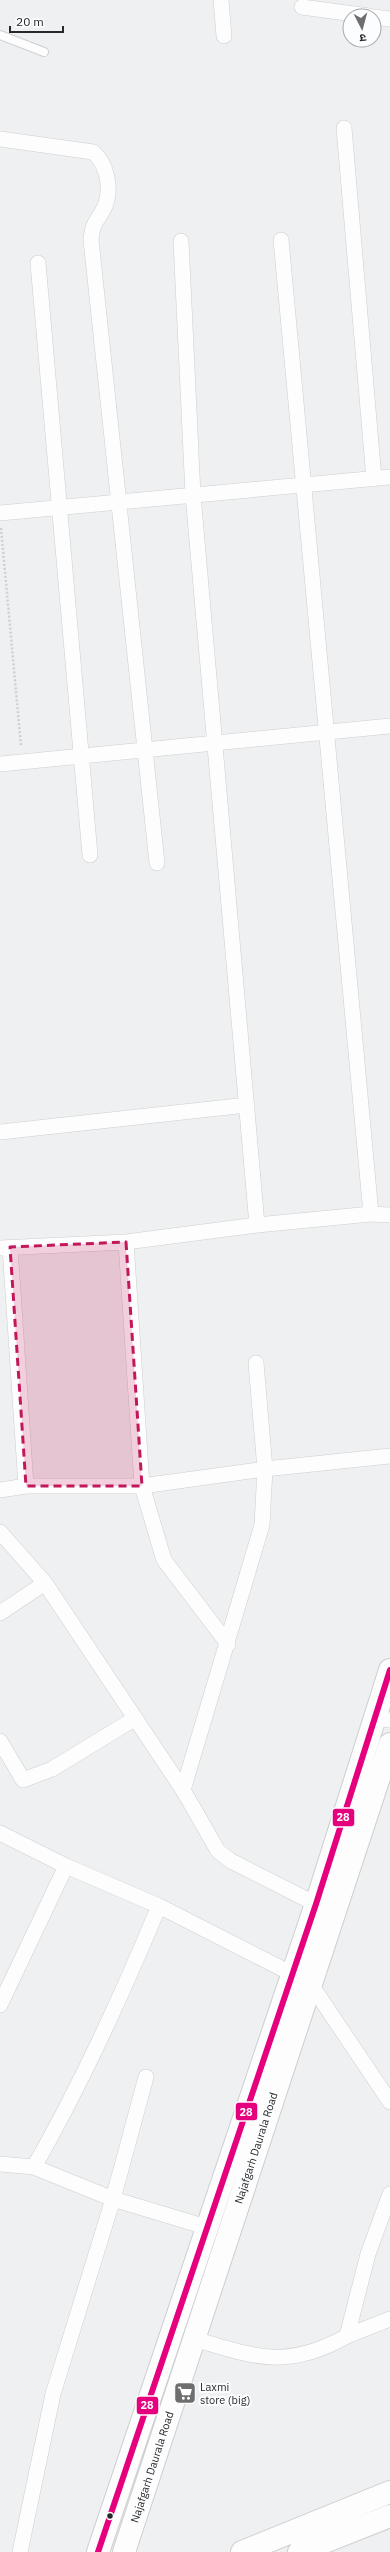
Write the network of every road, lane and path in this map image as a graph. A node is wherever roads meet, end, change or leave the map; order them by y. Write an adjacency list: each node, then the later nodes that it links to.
1 (221, 0): 5 (street)
2 (302, 7): 3 (street)
3 (342, 12)
4 (0, 35): 6 (lane)
5 (224, 36)
6 (44, 52)
7 (344, 128): 13 (street)
8 (0, 139): 16 (street)
9 (281, 240): 14 (street)
10 (181, 241): 15 (street)
11 (38, 263): 17 (street)
12 (390, 477): 13 (street)
13 (374, 479): 14 (street)
14 (304, 485): 15 (street); 20 (street)
15 (193, 495): 16 (street); 21 (street)
16 (117, 502): 17 (street); 22 (street)
17 (59, 508): 18 (street); 23 (street)
18 (0, 513): 24 (path)
19 (390, 726): 20 (street)
20 (326, 732): 21 (street); 30 (street)
21 (215, 744): 22 (street); 28 (street)
22 (143, 750): 23 (street); 27 (street)
23 (81, 757): 24 (street); 26 (street)
24 (22, 762): 25 (street)
25 (0, 764)
26 (90, 855)
27 (157, 863)
28 (247, 1105): 29 (street); 32 (street)
29 (0, 1132)
30 (371, 1214): 31 (street); 32 (street)
31 (390, 1215)
32 (257, 1225): 33 (street)
33 (126, 1242): 34 (street); 39 (street)
34 (5, 1248): 38 (street)
35 (256, 1363): 37 (street)
36 (390, 1456): 37 (street)
37 (265, 1469): 39 (street); 44 (street)
38 (26, 1486): 39 (street); 40 (street)
39 (142, 1486): 44 (street)
40 (0, 1490)
41 (0, 1532): 42 (street)
42 (45, 1583): 43 (street); 46 (street)
43 (0, 1613)
44 (228, 1644): 50 (street)
45 (390, 1670): 47 (main road, Najafgarh Daurala Road)
46 (134, 1719): 48 (street); 50 (street)
47 (382, 1719): 53 (main road, Najafgarh Daurala Road)
48 (0, 1741)
49 (390, 1744): 56 (main road, Najafgarh Daurala Road)
50 (183, 1790): 53 (street)
51 (0, 1833): 52 (street)
52 (66, 1866): 54 (street); 57 (street)
53 (316, 1904): 55 (main road, Najafgarh Daurala Road)
54 (159, 1906): 55 (street); 61 (street)
55 (291, 1974): 56 (street); 64 (main road, Najafgarh Daurala Road)
56 (310, 1983): 59 (street); 67 (main road, Najafgarh Daurala Road)
57 (0, 2005)
58 (146, 2077): 63 (street)
59 (390, 2102)
60 (0, 2164): 61 (street)
61 (34, 2167): 63 (street)
62 (390, 2194): 66 (street)
63 (113, 2199): 64 (street); 70 (street)
64 (206, 2227): 71 (main road, Najafgarh Daurala Road)
65 (390, 2319): 66 (street)
66 (347, 2336): 67 (street)
67 (194, 2339): 72 (main road, Najafgarh Daurala Road)
68 (390, 2492): 73 (main road)
69 (390, 2516): 74 (main road)
70 (20, 2552)
71 (98, 2552)
72 (124, 2552)
73 (242, 2552)
74 (299, 2552)

